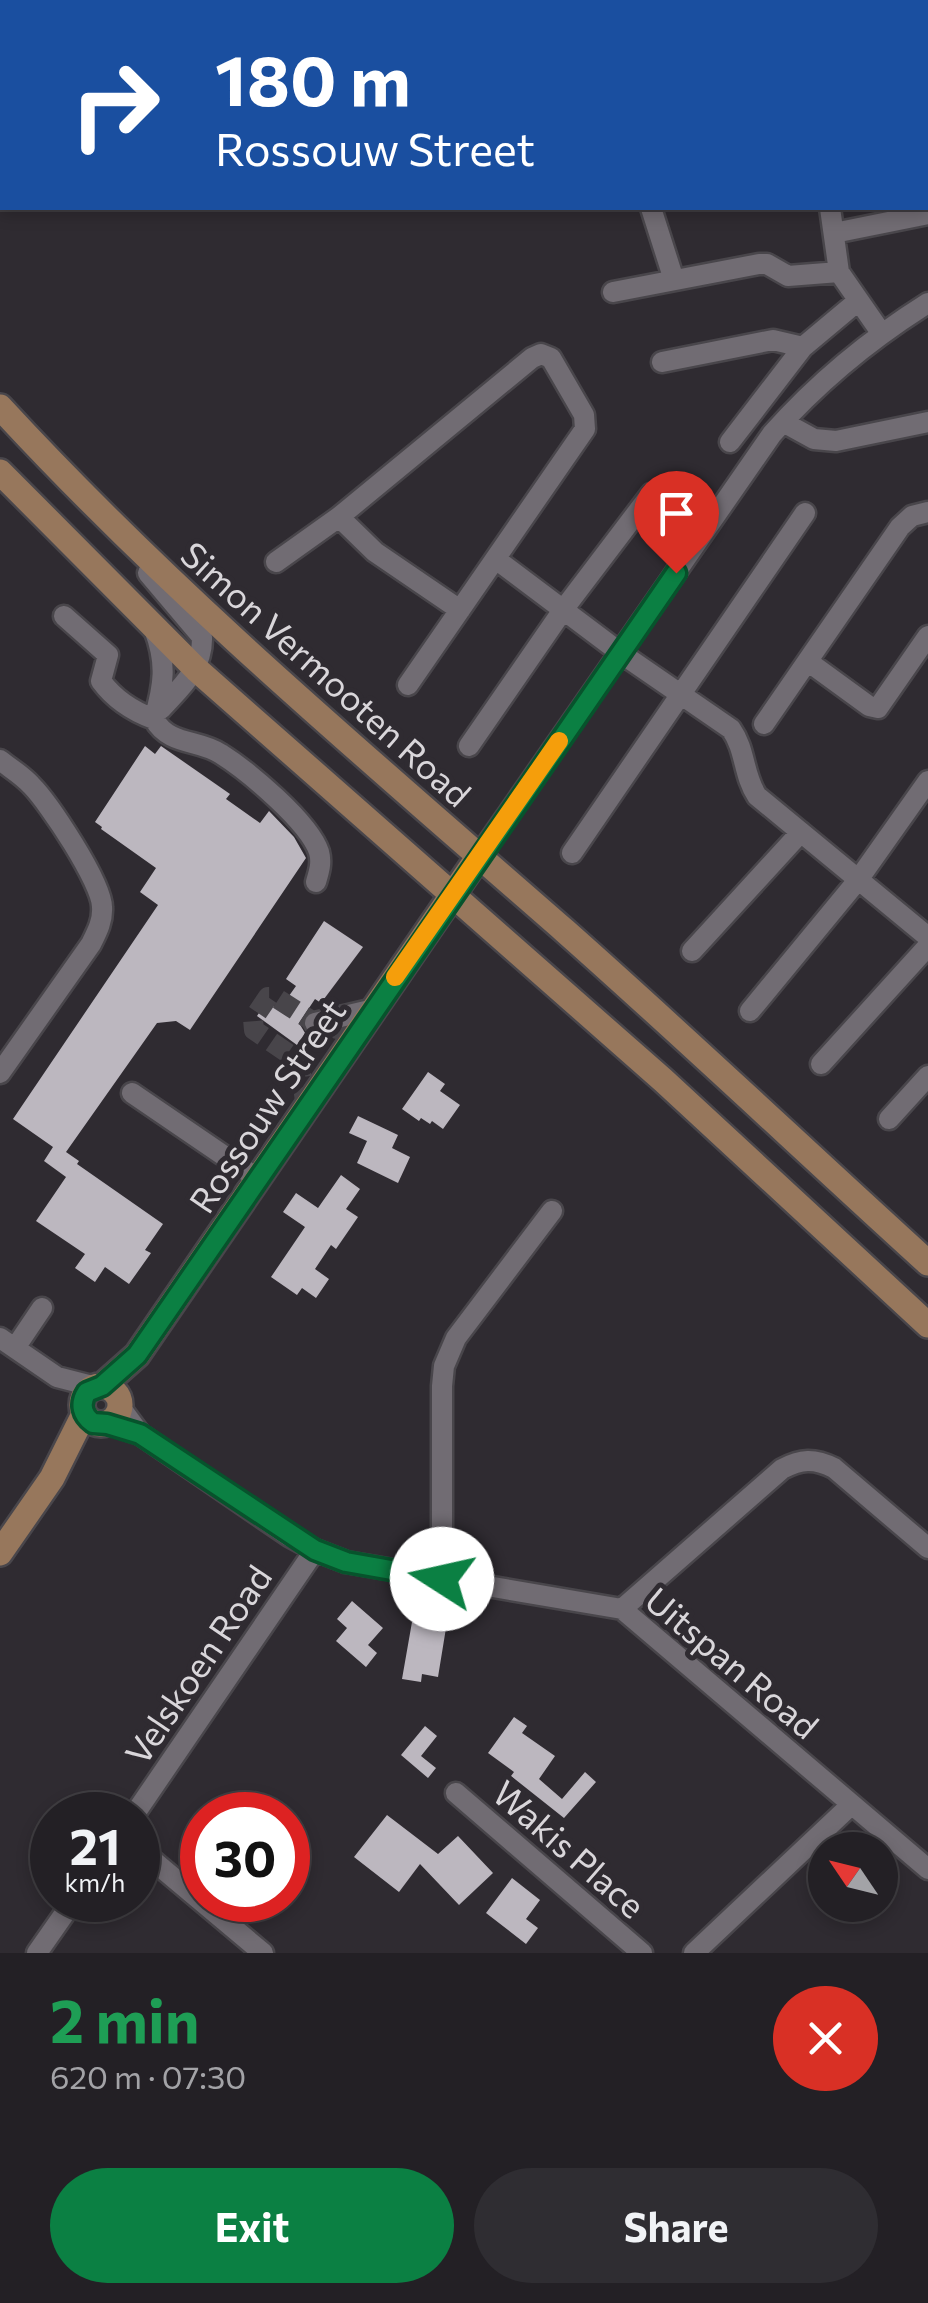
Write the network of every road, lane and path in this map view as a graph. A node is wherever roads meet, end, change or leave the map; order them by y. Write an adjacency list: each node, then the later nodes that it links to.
1 (652, 210): 6 (street)
2 (830, 210): 4 (street)
3 (928, 214): 4 (street)
4 (834, 233): 5 (street)
5 (838, 272): 6 (street); 8 (street)
6 (674, 280): 7 (street)
7 (613, 292)
8 (858, 301): 10 (street); 11 (street)
9 (928, 303): 10 (street)
10 (882, 334): 14 (street)
11 (803, 347): 12 (street); 16 (street)
12 (662, 362)
13 (0, 407): 18 (main road, Simon Vermooten Road)
14 (783, 422): 15 (street); 30 (street)
15 (928, 422)
16 (730, 442)
17 (0, 472): 28 (main road)
18 (78, 492): 32 (street); 42 (main road, Simon Vermooten Road)
19 (651, 494): 26 (street)
20 (806, 512): 34 (street)
21 (928, 512): 31 (street)
22 (339, 516): 23 (street); 24 (street); 25 (street)
23 (497, 560): 25 (street); 26 (street)
24 (276, 562)
25 (460, 610): 33 (street)
26 (563, 610): 30 (street); 37 (street)
27 (64, 616): 35 (street)
28 (154, 628): 32 (main road); 35 (street)
29 (928, 636): 31 (street)
30 (622, 654): 34 (street); 42 (street)
31 (810, 663): 36 (street)
32 (196, 669): 35 (street); 45 (main road)
33 (408, 684)
34 (681, 694): 40 (street); 41 (street)
35 (154, 718): 44 (street)
36 (764, 724)
37 (470, 746)
38 (0, 760): 53 (street)
39 (928, 781): 43 (street)
40 (801, 832): 43 (street); 48 (street)
41 (572, 853)
42 (480, 856): 45 (main road, Rossouw Street); 59 (main road, Simon Vermooten Road)
43 (858, 880): 46 (street); 50 (street)
44 (316, 882)
45 (452, 894): 49 (main road, Rossouw Street); 61 (main road)
46 (928, 938)
47 (928, 946): 52 (street)
48 (692, 951)
49 (374, 1009): 51 (street); 57 (main road, Rossouw Street)
50 (750, 1012)
51 (315, 1023)
52 (822, 1064)
53 (0, 1073)
54 (928, 1076): 56 (street)
55 (132, 1094): 57 (street)
56 (889, 1119)
57 (258, 1179): 63 (main road, Rossouw Street)
58 (552, 1211): 67 (street)
59 (928, 1259)
60 (42, 1308): 62 (street)
61 (928, 1325)
62 (7, 1343): 63 (street, Uitspan Road)
63 (102, 1407): 65 (street, Uitspan Road); 66 (main road, Rossouw Street)
64 (928, 1548): 68 (street)
65 (315, 1550): 67 (street, Uitspan Road); 69 (street, Velskoen Road)
66 (0, 1553)
67 (442, 1579): 68 (street, Uitspan Road)
68 (622, 1609): 71 (street, Uitspan Road)
69 (150, 1792)
70 (456, 1793): 77 (street, Wakis Place)
71 (851, 1805): 73 (street, Uitspan Road); 78 (street)
72 (160, 1867): 76 (street)
73 (928, 1869)
74 (58, 1922): 75 (street)
75 (36, 1953)
76 (262, 1953)
77 (642, 1953)
78 (694, 1953)

